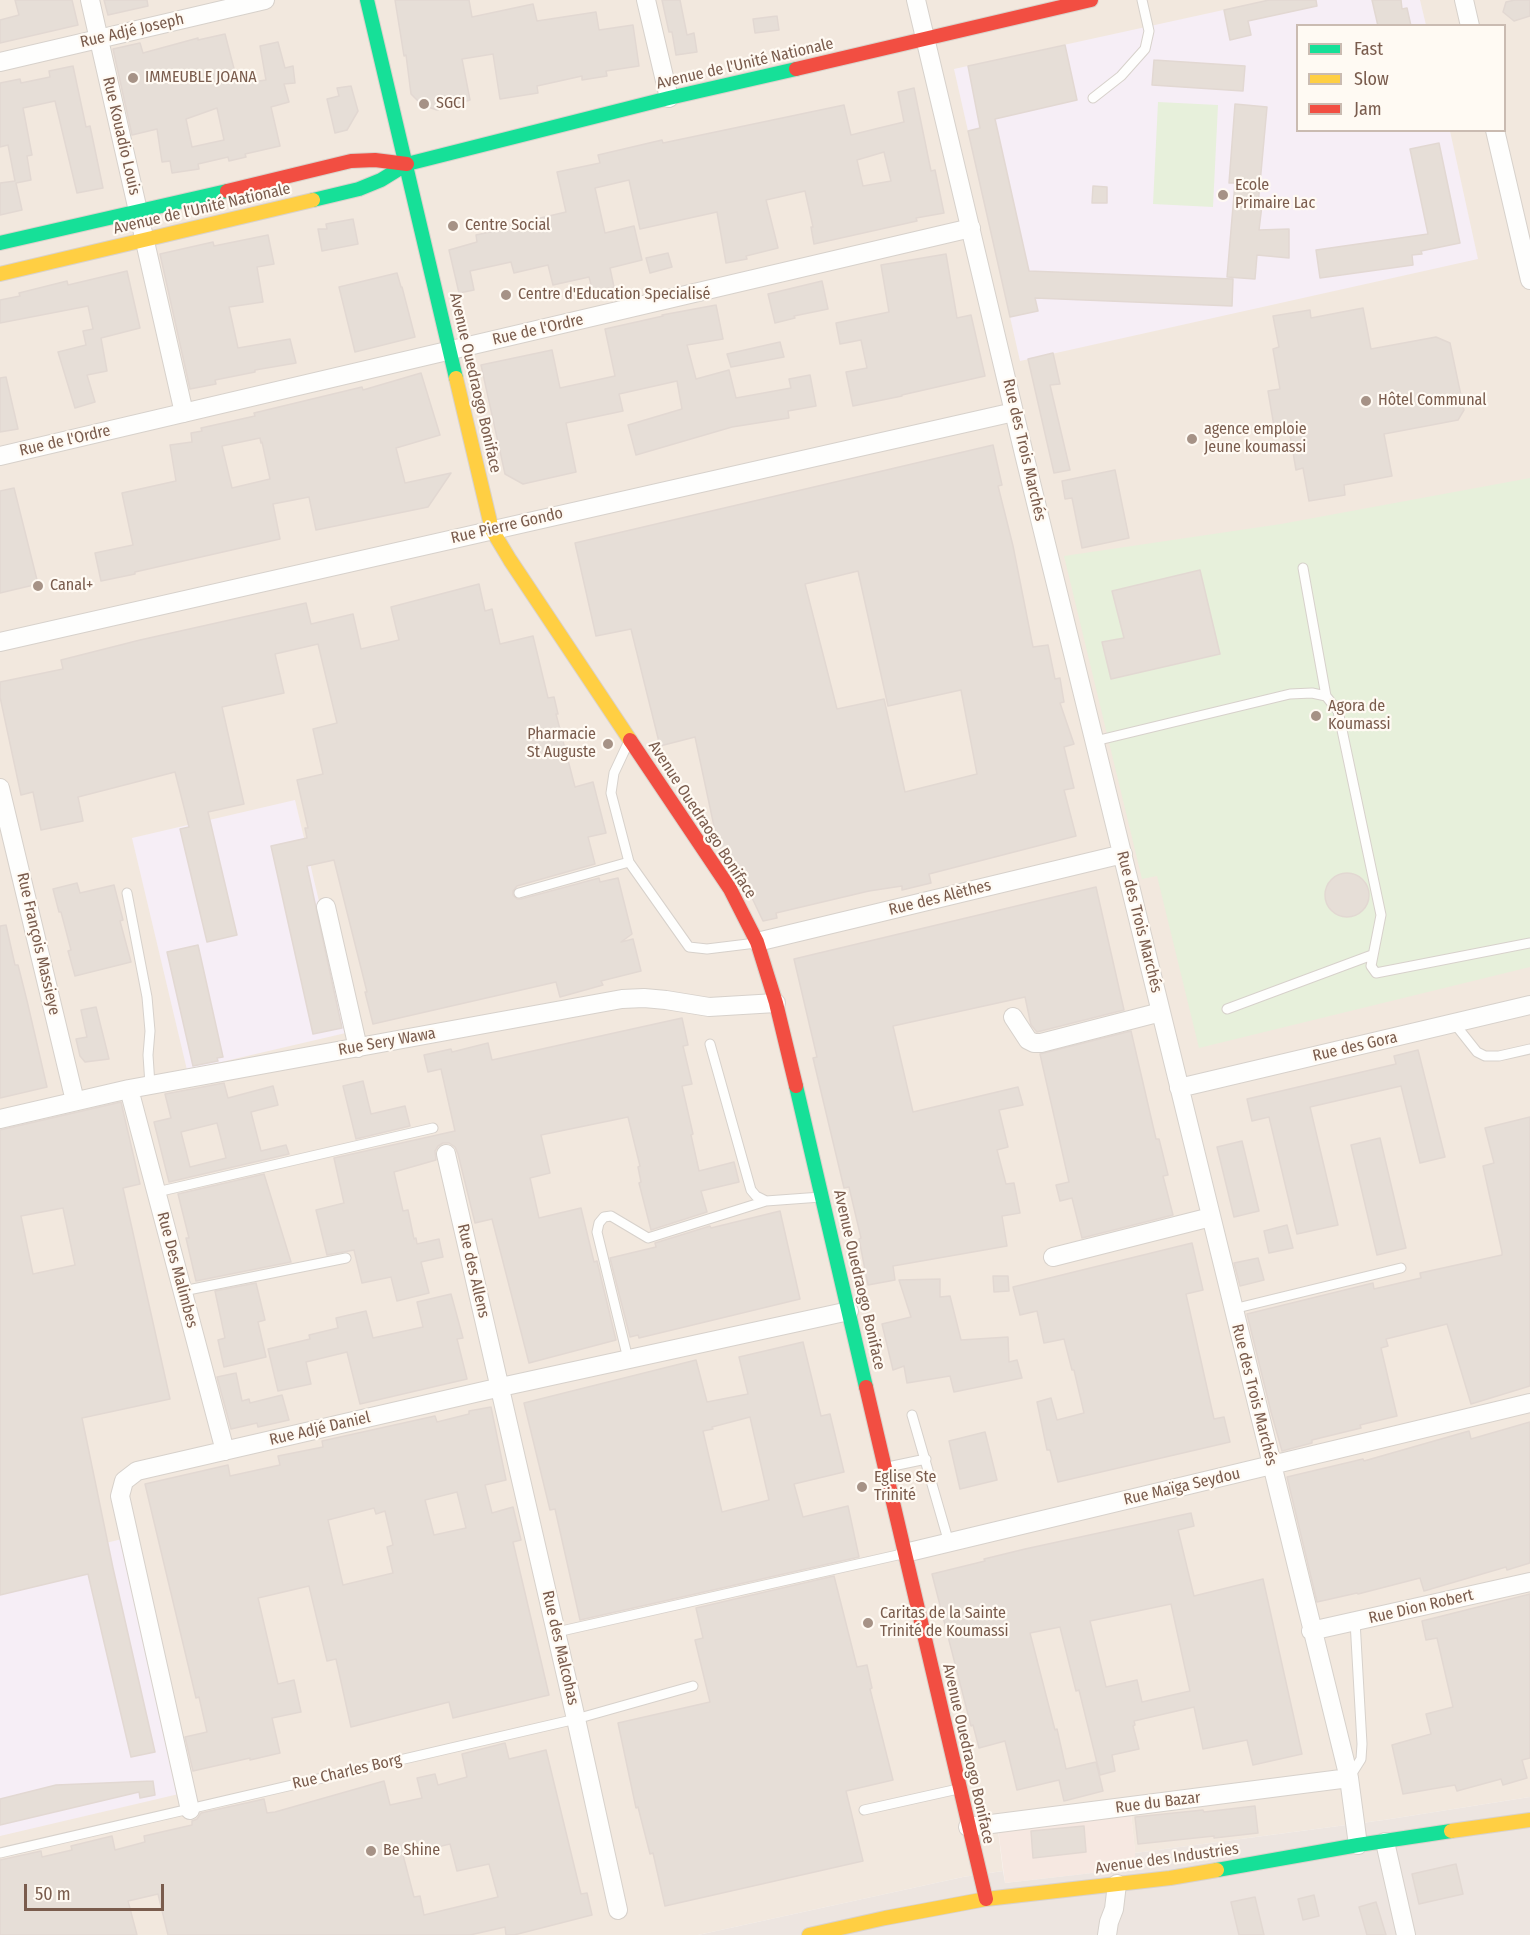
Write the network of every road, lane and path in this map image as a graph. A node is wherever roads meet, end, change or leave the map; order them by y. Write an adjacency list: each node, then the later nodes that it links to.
1 (90, 0): 11 (street, Rue Kouadio Louis)
2 (265, 0): 11 (street, Rue Adjé Joseph)
3 (367, 0): 16 (street, Avenue Ouedraogo Boniface)
4 (646, 0): 13 (street)
5 (916, 0): 10 (street, Rue des Trois Marchés)
6 (1091, 0): 10 (street, Avenue de l'Unité Nationale)
7 (1142, 0): 14 (lane)
8 (1464, 0): 9 (street)
9 (1470, 24)
10 (925, 38): 13 (street, Avenue de l'Unité Nationale); 18 (street, Rue des Trois Marchés)
11 (99, 39): 12 (street, Rue Adjé Joseph); 17 (street, Rue Kouadio Louis)
12 (0, 62)
13 (669, 98): 16 (street, Avenue de l'Unité Nationale)
14 (1093, 98)
15 (1495, 132): 22 (street)
16 (407, 164): 17 (street, Avenue de l'Unité Nationale); 19 (street, Avenue de l'Unité Nationale); 23 (street, Avenue Ouedraogo Boniface)
17 (139, 212): 19 (street, Rue Kouadio Louis); 20 (street, Avenue de l'Unité Nationale)
18 (971, 228): 23 (street, Rue de l'Ordre); 24 (street, Rue des Trois Marchés)
19 (144, 239): 21 (street, Avenue de l'Unité Nationale); 25 (street, Rue Kouadio Louis)
20 (0, 243)
21 (0, 274)
22 (1530, 280)
23 (451, 350): 25 (street, Rue de l'Ordre); 27 (street, Avenue Ouedraogo Boniface)
24 (1014, 412): 27 (street, Rue Pierre Gondo); 32 (street, Rue des Trois Marchés)
25 (184, 413): 26 (street, Rue de l'Ordre)
26 (0, 456)
27 (492, 530): 29 (street, Rue Pierre Gondo); 31 (street, Avenue Ouedraogo Boniface)
28 (1303, 568): 30 (lane)
29 (0, 642)
30 (1326, 696): 32 (lane); 41 (lane)
31 (630, 739): 35 (lane); 39 (street, Avenue Ouedraogo Boniface)
32 (1095, 741): 34 (street, Rue des Trois Marchés)
33 (0, 788): 54 (street, Rue François Massieye)
34 (1123, 854): 39 (street, Rue des Alèthes); 45 (street, Rue des Trois Marchés)
35 (630, 862): 37 (lane); 39 (lane)
36 (127, 893): 51 (lane)
37 (519, 893)
38 (326, 907): 49 (street)
39 (757, 942): 42 (street, Avenue Ouedraogo Boniface)
40 (1530, 943): 41 (lane)
41 (1372, 955): 44 (lane)
42 (776, 1004): 49 (street, Rue Sery Wawa); 59 (street, Avenue Ouedraogo Boniface)
43 (1530, 1005): 47 (street, Rue des Gora)
44 (1227, 1009)
45 (1161, 1012): 46 (street); 52 (street, Rue des Trois Marchés)
46 (1013, 1017)
47 (1454, 1023): 50 (lane); 52 (street, Rue des Gora)
48 (710, 1044): 60 (lane)
49 (358, 1048): 51 (street, Rue Sery Wawa)
50 (1530, 1049)
51 (150, 1085): 53 (street, Rue Sery Wawa)
52 (1179, 1088): 61 (street, Rue des Trois Marchés)
53 (129, 1089): 54 (street, Rue Sery Wawa); 58 (street, Rue Des Malimbes)
54 (75, 1101): 55 (street, Rue Sery Wawa)
55 (0, 1119)
56 (433, 1128): 58 (lane)
57 (446, 1154): 69 (street, Rue des Allens)
58 (156, 1192): 65 (street, Rue Des Malimbes)
59 (822, 1197): 60 (lane); 67 (street, Avenue Ouedraogo Boniface)
60 (766, 1201): 68 (lane)
61 (1211, 1217): 62 (street); 66 (street, Rue des Trois Marchés)
62 (1053, 1257)
63 (346, 1258): 65 (lane)
64 (1401, 1268): 66 (lane)
65 (183, 1292): 72 (street, Rue Des Malimbes)
66 (1233, 1309): 74 (street, Rue des Trois Marchés)
67 (849, 1311): 68 (street, Rue Adjé Daniel); 75 (street, Avenue Ouedraogo Boniface)
68 (628, 1359): 69 (street, Rue Adjé Daniel)
69 (501, 1387): 72 (street, Rue Adjé Daniel); 81 (street, Rue des Malcohas)
70 (1530, 1403): 74 (street, Rue Maïga Seydou)
71 (912, 1414): 73 (lane)
72 (225, 1451): 86 (street, Rue Adjé Daniel)
73 (926, 1459): 75 (lane); 76 (lane)
74 (1271, 1465): 76 (street, Rue Maïga Seydou); 80 (street, Rue des Trois Marchés)
75 (885, 1468): 77 (street, Avenue Ouedraogo Boniface)
76 (949, 1543): 77 (street, Rue Maïga Seydou)
77 (905, 1553): 81 (lane); 85 (street, Avenue Ouedraogo Boniface)
78 (1530, 1582): 79 (street, Rue Dion Robert)
79 (1355, 1622): 80 (street, Rue Dion Robert); 84 (lane)
80 (1311, 1631): 84 (street, Rue des Trois Marchés)
81 (556, 1632): 83 (street, Rue des Malcohas)
82 (693, 1686): 83 (lane, Rue Charles Borg)
83 (576, 1719): 86 (lane, Rue Charles Borg); 95 (street, Rue des Malcohas)
84 (1348, 1778): 89 (street, Rue du Bazar); 91 (street, Rue des Trois Marchés)
85 (959, 1789): 87 (lane); 89 (street, Avenue Ouedraogo Boniface)
86 (190, 1810): 92 (lane, Rue Charles Borg)
87 (864, 1810)
88 (1530, 1820): 90 (street, Avenue des Industries)
89 (968, 1827): 94 (street, Avenue Ouedraogo Boniface)
90 (1385, 1842): 91 (street, Avenue des Industries); 99 (street)
91 (1358, 1845): 93 (street, Avenue des Industries)
92 (0, 1853)
93 (1117, 1884): 94 (street, Avenue des Industries); 98 (street)
94 (986, 1899): 96 (street, Avenue des Industries)
95 (618, 1910)
96 (887, 1927): 97 (street, Avenue des Industries)
97 (809, 1935)
98 (1107, 1935)
99 (1406, 1935)

